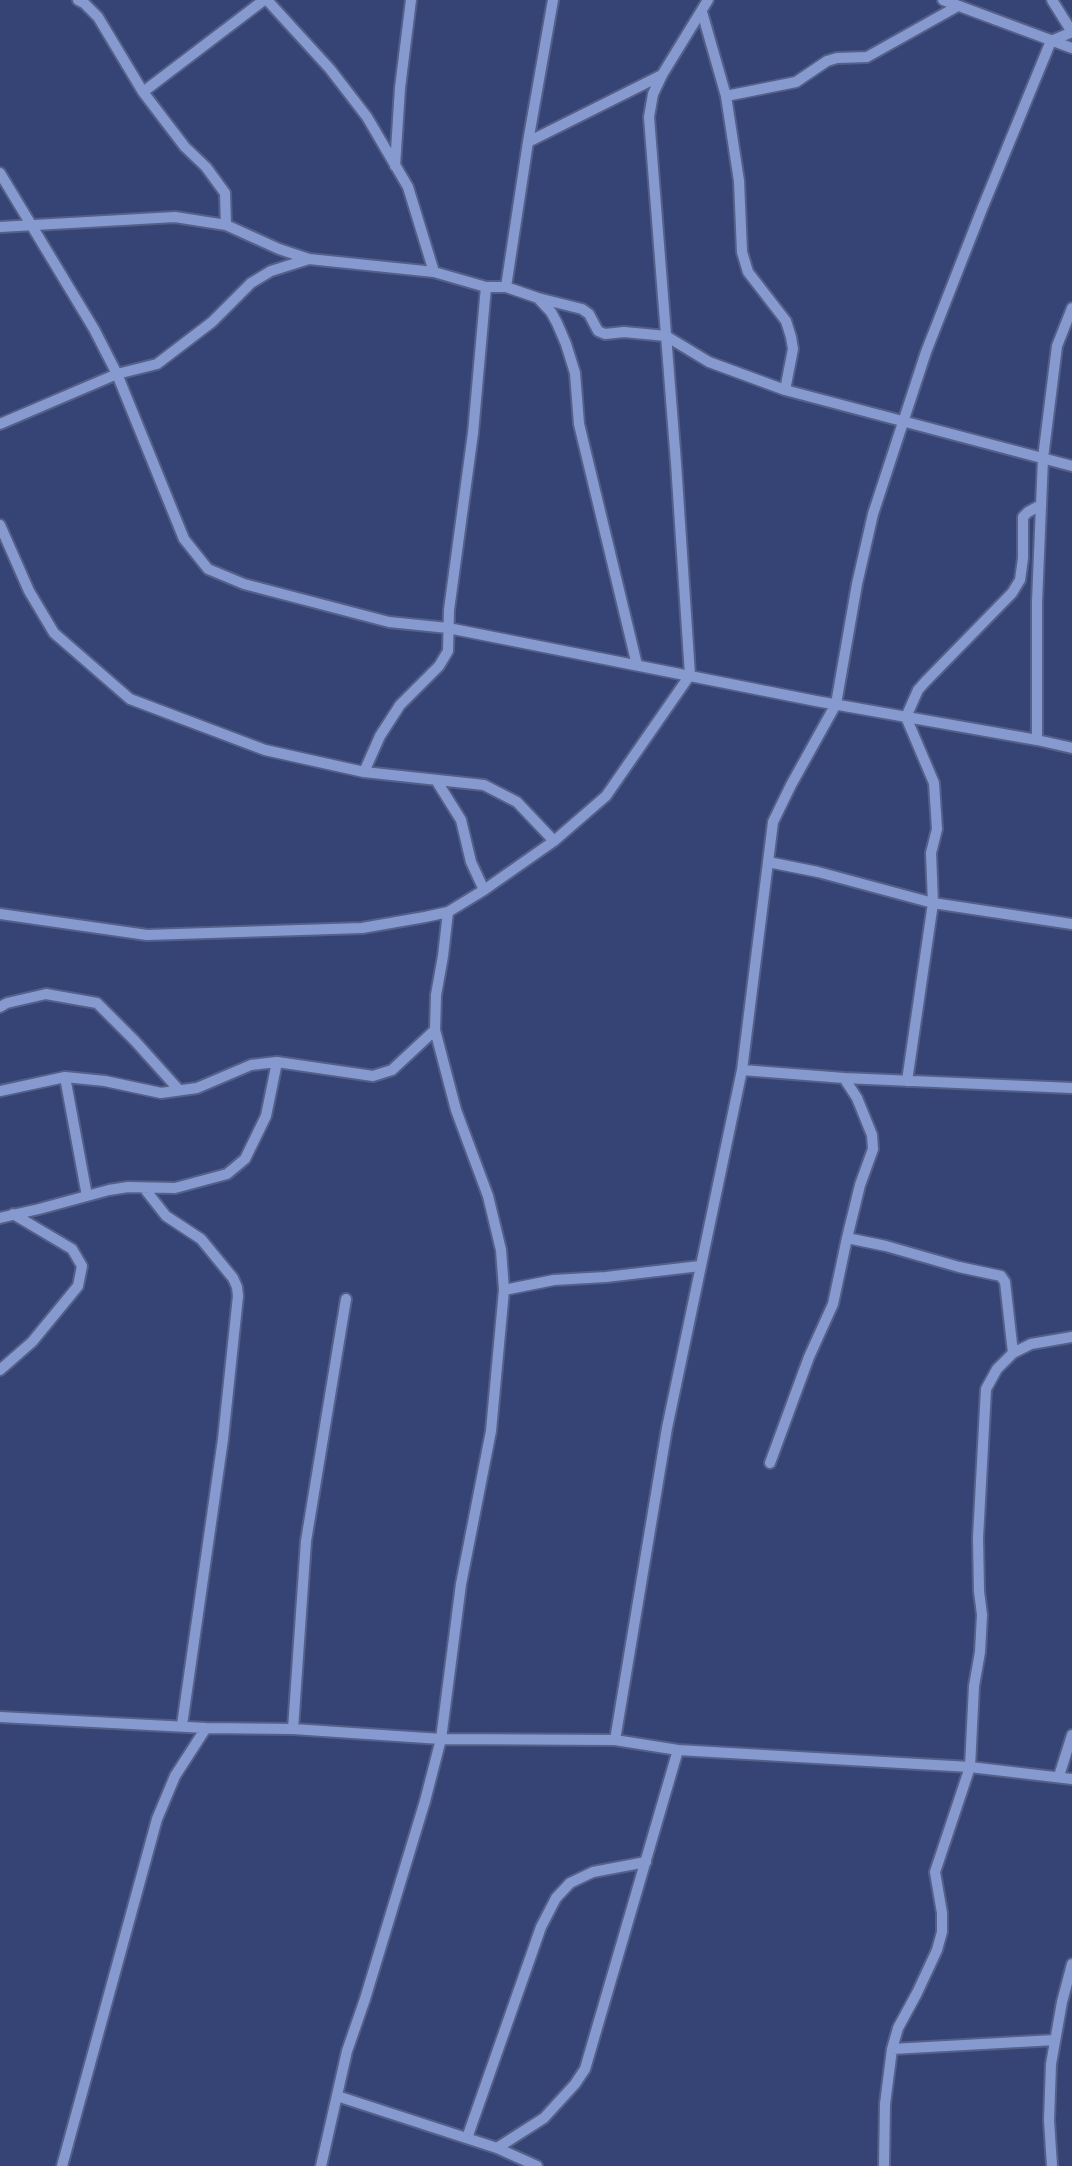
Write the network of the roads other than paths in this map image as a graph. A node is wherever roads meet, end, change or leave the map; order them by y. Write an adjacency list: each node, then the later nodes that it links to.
1 (78, 0): 14 (street)
2 (265, 0): 14 (street); 17 (street)
3 (411, 0): 17 (street)
4 (553, 0): 16 (street)
5 (708, 0): 9 (street)
6 (943, 0): 8 (street)
7 (1053, 0): 10 (street)
8 (958, 6): 11 (street); 15 (street)
9 (702, 12): 13 (street); 15 (street)
10 (1072, 32): 11 (street)
11 (1051, 41): 12 (street); 31 (street)
12 (1072, 48)
13 (662, 75): 16 (street); 28 (street)
14 (143, 92): 19 (street)
15 (726, 96): 30 (street)
16 (528, 142): 25 (street)
17 (395, 166): 23 (street)
18 (0, 173): 20 (street)
19 (226, 225): 20 (street); 22 (street)
20 (32, 226): 21 (street); 29 (street)
21 (0, 227)
22 (309, 259): 23 (street); 29 (street)
23 (434, 272): 24 (street)
24 (486, 287): 25 (street); 37 (street)
25 (507, 287): 26 (street)
26 (538, 298): 28 (street); 38 (street)
27 (1072, 308): 33 (street)
28 (666, 336): 30 (street); 39 (street)
29 (117, 374): 32 (street); 37 (street)
30 (785, 390): 31 (street)
31 (903, 421): 33 (street); 40 (street)
32 (0, 424)
33 (1043, 458): 34 (street); 35 (street)
34 (1072, 466)
35 (1041, 505): 41 (street); 42 (street)
36 (0, 525): 44 (street)
37 (448, 628): 38 (street); 44 (street)
38 (637, 665): 39 (street)
39 (690, 675): 40 (street); 46 (street)
40 (836, 704): 41 (street); 47 (street)
41 (906, 717): 42 (street); 49 (street)
42 (1037, 740): 43 (street)
43 (1072, 748)
44 (364, 772): 45 (street)
45 (436, 780): 46 (street); 48 (street)
46 (554, 841): 48 (street)
47 (768, 862): 49 (street); 56 (street)
48 (484, 890): 50 (street)
49 (933, 903): 52 (street); 59 (street)
50 (448, 912): 51 (street); 54 (street)
51 (0, 914)
52 (1072, 924)
53 (0, 1006): 61 (street)
54 (435, 1030): 55 (street); 71 (street)
55 (277, 1062): 61 (street); 63 (street)
56 (742, 1070): 58 (street); 70 (street)
57 (65, 1077): 61 (street); 62 (street); 64 (street)
58 (844, 1078): 59 (street); 69 (street)
59 (907, 1081): 60 (street)
60 (1072, 1088)
61 (179, 1090)
62 (0, 1091)
63 (144, 1188): 64 (street); 78 (street)
64 (87, 1196): 65 (street)
65 (39, 1209): 66 (street); 68 (street)
66 (13, 1214): 67 (street); 68 (street)
67 (0, 1218)
68 (40, 1230): 75 (street)
69 (847, 1238): 74 (street); 76 (street)
70 (700, 1266): 71 (street); 83 (street)
71 (504, 1290): 82 (street)
72 (346, 1299): 80 (street)
73 (1072, 1337): 74 (street)
74 (1013, 1353): 85 (street)
75 (0, 1370)
76 (770, 1463)
77 (0, 1717): 78 (street)
78 (182, 1725): 79 (street)
79 (206, 1728): 80 (street); 95 (street)
80 (293, 1729): 82 (street)
81 (1072, 1735): 86 (street)
82 (441, 1739): 83 (street); 92 (street)
83 (615, 1740): 84 (street)
84 (678, 1750): 85 (street); 88 (street)
85 (970, 1767): 86 (street); 91 (street)
86 (1059, 1776): 87 (street)
87 (1072, 1779)
88 (646, 1862): 93 (street); 94 (street)
89 (1072, 1964): 90 (street)
90 (1055, 2040): 91 (street); 99 (street)
91 (892, 2049): 98 (street)
92 (337, 2096): 93 (street); 96 (street)
93 (467, 2138): 94 (street)
94 (497, 2148): 97 (street)
95 (62, 2166)
96 (321, 2166)
97 (537, 2166)
98 (884, 2166)
99 (1053, 2166)

